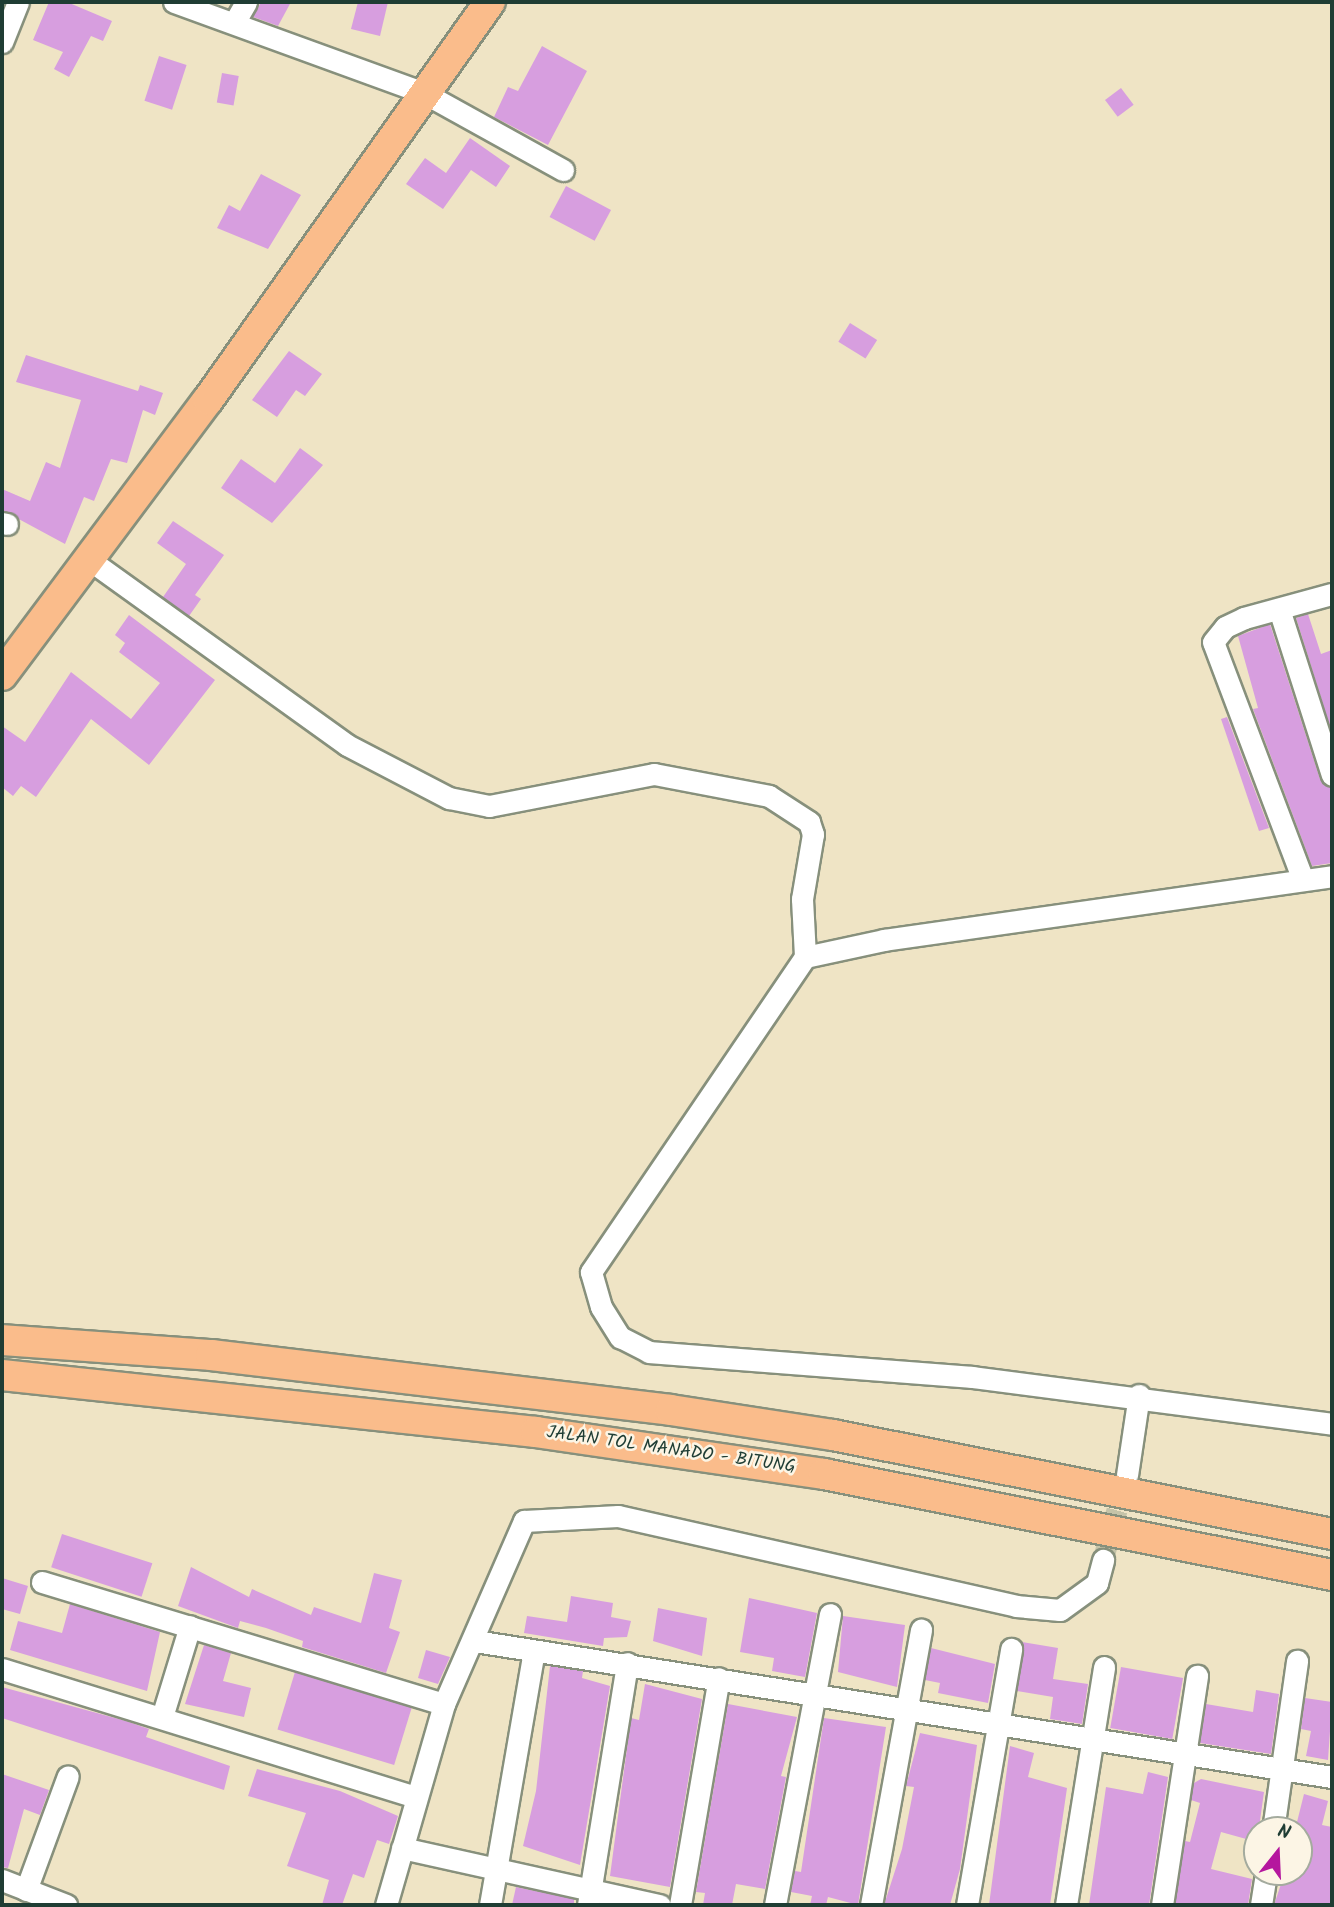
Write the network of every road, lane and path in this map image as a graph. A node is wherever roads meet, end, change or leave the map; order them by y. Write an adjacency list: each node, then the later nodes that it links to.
1 (18, 2): 6 (street)
2 (174, 2): 5 (street)
3 (246, 2): 5 (street)
4 (490, 2): 7 (highway)
5 (234, 23): 7 (street)
6 (2, 42)
7 (424, 93): 8 (street); 9 (highway)
8 (563, 170)
9 (91, 561): 12 (highway); 16 (street)
10 (1331, 597): 11 (street)
11 (1279, 609): 13 (street); 15 (street)
12 (2, 675)
13 (1332, 775)
14 (1332, 876): 15 (street)
15 (1303, 880): 16 (street)
16 (804, 957): 19 (street)
17 (2, 1340): 22 (highway)
18 (2, 1374): 24 (highway, JALAN TOL MANADO - BITUNG)
19 (1139, 1395): 20 (street); 21 (street)
20 (1332, 1424)
21 (1127, 1475)
22 (1332, 1534)
23 (1103, 1560): 29 (street)
24 (1332, 1575)
25 (42, 1582): 27 (street)
26 (830, 1614): 38 (street)
27 (190, 1626): 39 (street); 41 (street)
28 (921, 1629): 40 (street)
29 (475, 1640): 31 (street); 39 (street)
30 (1011, 1648): 42 (street)
31 (534, 1651): 33 (street); 51 (street)
32 (1297, 1661): 45 (street)
33 (627, 1663): 37 (street); 55 (street)
34 (1104, 1667): 43 (street)
35 (2, 1669): 41 (street)
36 (1197, 1676): 44 (street)
37 (719, 1678): 38 (street); 60 (street)
38 (818, 1692): 40 (street); 61 (street)
39 (444, 1704): 48 (street)
40 (908, 1707): 42 (street); 62 (street)
41 (162, 1717): 48 (street)
42 (1000, 1723): 43 (street); 63 (street)
43 (1093, 1737): 44 (street); 64 (street)
44 (1186, 1752): 45 (street); 65 (street)
45 (1282, 1769): 47 (street); 49 (street)
46 (68, 1776): 54 (street)
47 (1332, 1777)
48 (416, 1797): 50 (street)
49 (1275, 1816)
50 (402, 1848): 51 (street); 57 (street)
51 (497, 1872): 55 (street); 58 (street)
52 (2, 1880): 54 (street)
53 (1264, 1886): 66 (street)
54 (26, 1890): 56 (street)
55 (590, 1898): 59 (street)
56 (66, 1905)
57 (386, 1905)
58 (490, 1905)
59 (660, 1905)
60 (680, 1905)
61 (775, 1905)
62 (871, 1905)
63 (967, 1905)
64 (1066, 1905)
65 (1162, 1905)
66 (1261, 1905)

